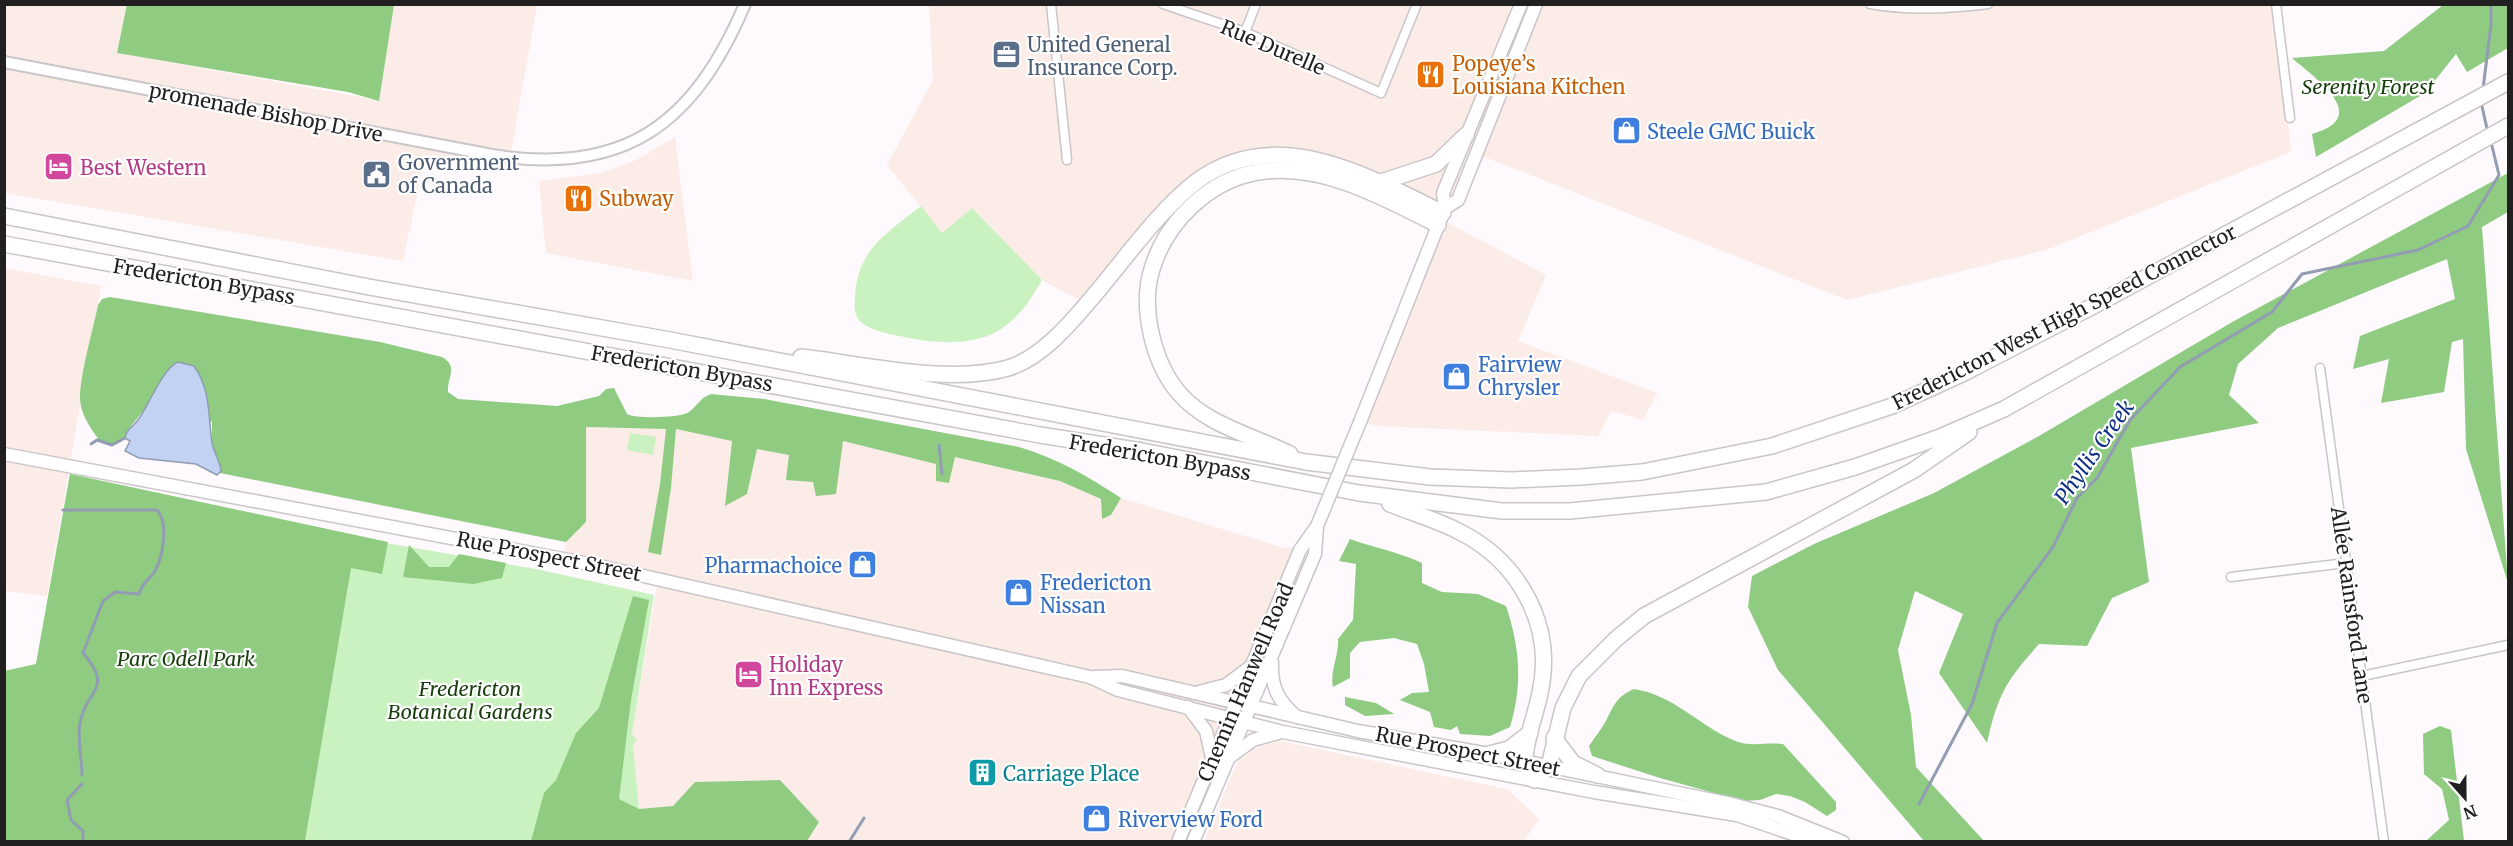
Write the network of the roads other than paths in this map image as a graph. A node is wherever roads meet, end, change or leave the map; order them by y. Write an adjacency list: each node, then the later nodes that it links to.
1 (745, 4): 12 (street, promenade Bishop Drive)
2 (1051, 4): 17 (street)
3 (1164, 4): 11 (street, Rue Durelle)
4 (1256, 4): 11 (street)
5 (1417, 4): 11 (street, Rue Durelle)
6 (1521, 4): 16 (main road, Chemin Hanwell Road)
7 (1536, 4): 19 (main road, Chemin Hanwell Road)
8 (1870, 4): 9 (street)
9 (1988, 4)
10 (2276, 4): 14 (street)
11 (1245, 32)
12 (4, 62)
13 (2508, 82): 26 (highway, Fredericton West High Speed Connector)
14 (2290, 118)
15 (2508, 126): 24 (highway)
16 (1466, 135): 18 (highway); 19 (main road, Chemin Hanwell Road)
17 (1067, 160)
18 (1378, 183): 19 (highway); 22 (highway)
19 (1442, 215): 26 (highway); 28 (main road, Chemin Hanwell Road, bridge)
20 (4, 216): 22 (highway, Fredericton Bypass)
21 (4, 244): 27 (highway, Fredericton Bypass)
22 (670, 340): 26 (highway, Fredericton Bypass)
23 (2320, 368): 29 (street, Allée Rainsford Lane)
24 (2004, 409): 27 (highway); 45 (highway)
25 (4, 454): 35 (main road, Rue Prospect Street)
26 (1306, 462)
27 (1359, 493): 44 (highway)
28 (1317, 526): 32 (main road, Chemin Hanwell Road); 33 (main road, Chemin Hanwell Road)
29 (2346, 563): 30 (street); 34 (street, Allée Rainsford Lane)
30 (2231, 578)
31 (2508, 645): 34 (street)
32 (1272, 657): 39 (main road, Chemin Hanwell Road); 41 (main road)
33 (1253, 664): 36 (main road); 37 (main road, Chemin Hanwell Road)
34 (2362, 676): 57 (street, Allée Rainsford Lane)
35 (1090, 677): 36 (main road, Rue Prospect Street); 38 (main road, Rue Prospect Street)
36 (1194, 693): 37 (main road, Rue Prospect Street)
37 (1236, 704): 39 (main road, Rue Prospect Street); 40 (main road, Chemin Hanwell Road)
38 (1187, 706): 40 (main road, Rue Prospect Street); 47 (main road)
39 (1250, 707): 41 (main road, Rue Prospect Street); 42 (main road, Chemin Hanwell Road)
40 (1230, 717): 42 (main road, Rue Prospect Street); 47 (main road, Chemin Hanwell Road)
41 (1298, 717): 46 (main road, Rue Prospect Street)
42 (1244, 721): 43 (main road, Rue Prospect Street); 48 (main road, Chemin Hanwell Road)
43 (1283, 732): 48 (main road); 52 (main road, Rue Prospect Street)
44 (1530, 733): 46 (highway); 49 (highway)
45 (1554, 738): 50 (highway); 51 (highway)
46 (1489, 754): 49 (main road, Rue Prospect Street)
47 (1212, 760): 53 (main road, Chemin Hanwell Road)
48 (1227, 760): 54 (main road, Chemin Hanwell Road)
49 (1525, 761): 50 (main road, Rue Prospect Street); 52 (highway)
50 (1549, 766): 51 (main road, Rue Prospect Street); 52 (highway)
51 (1597, 776): 56 (main road, Rue Prospect Street)
52 (1534, 780): 55 (main road, Rue Prospect Street)
53 (1178, 842)
54 (1193, 842)
55 (1816, 842)
56 (1843, 842)
57 (2384, 842)

